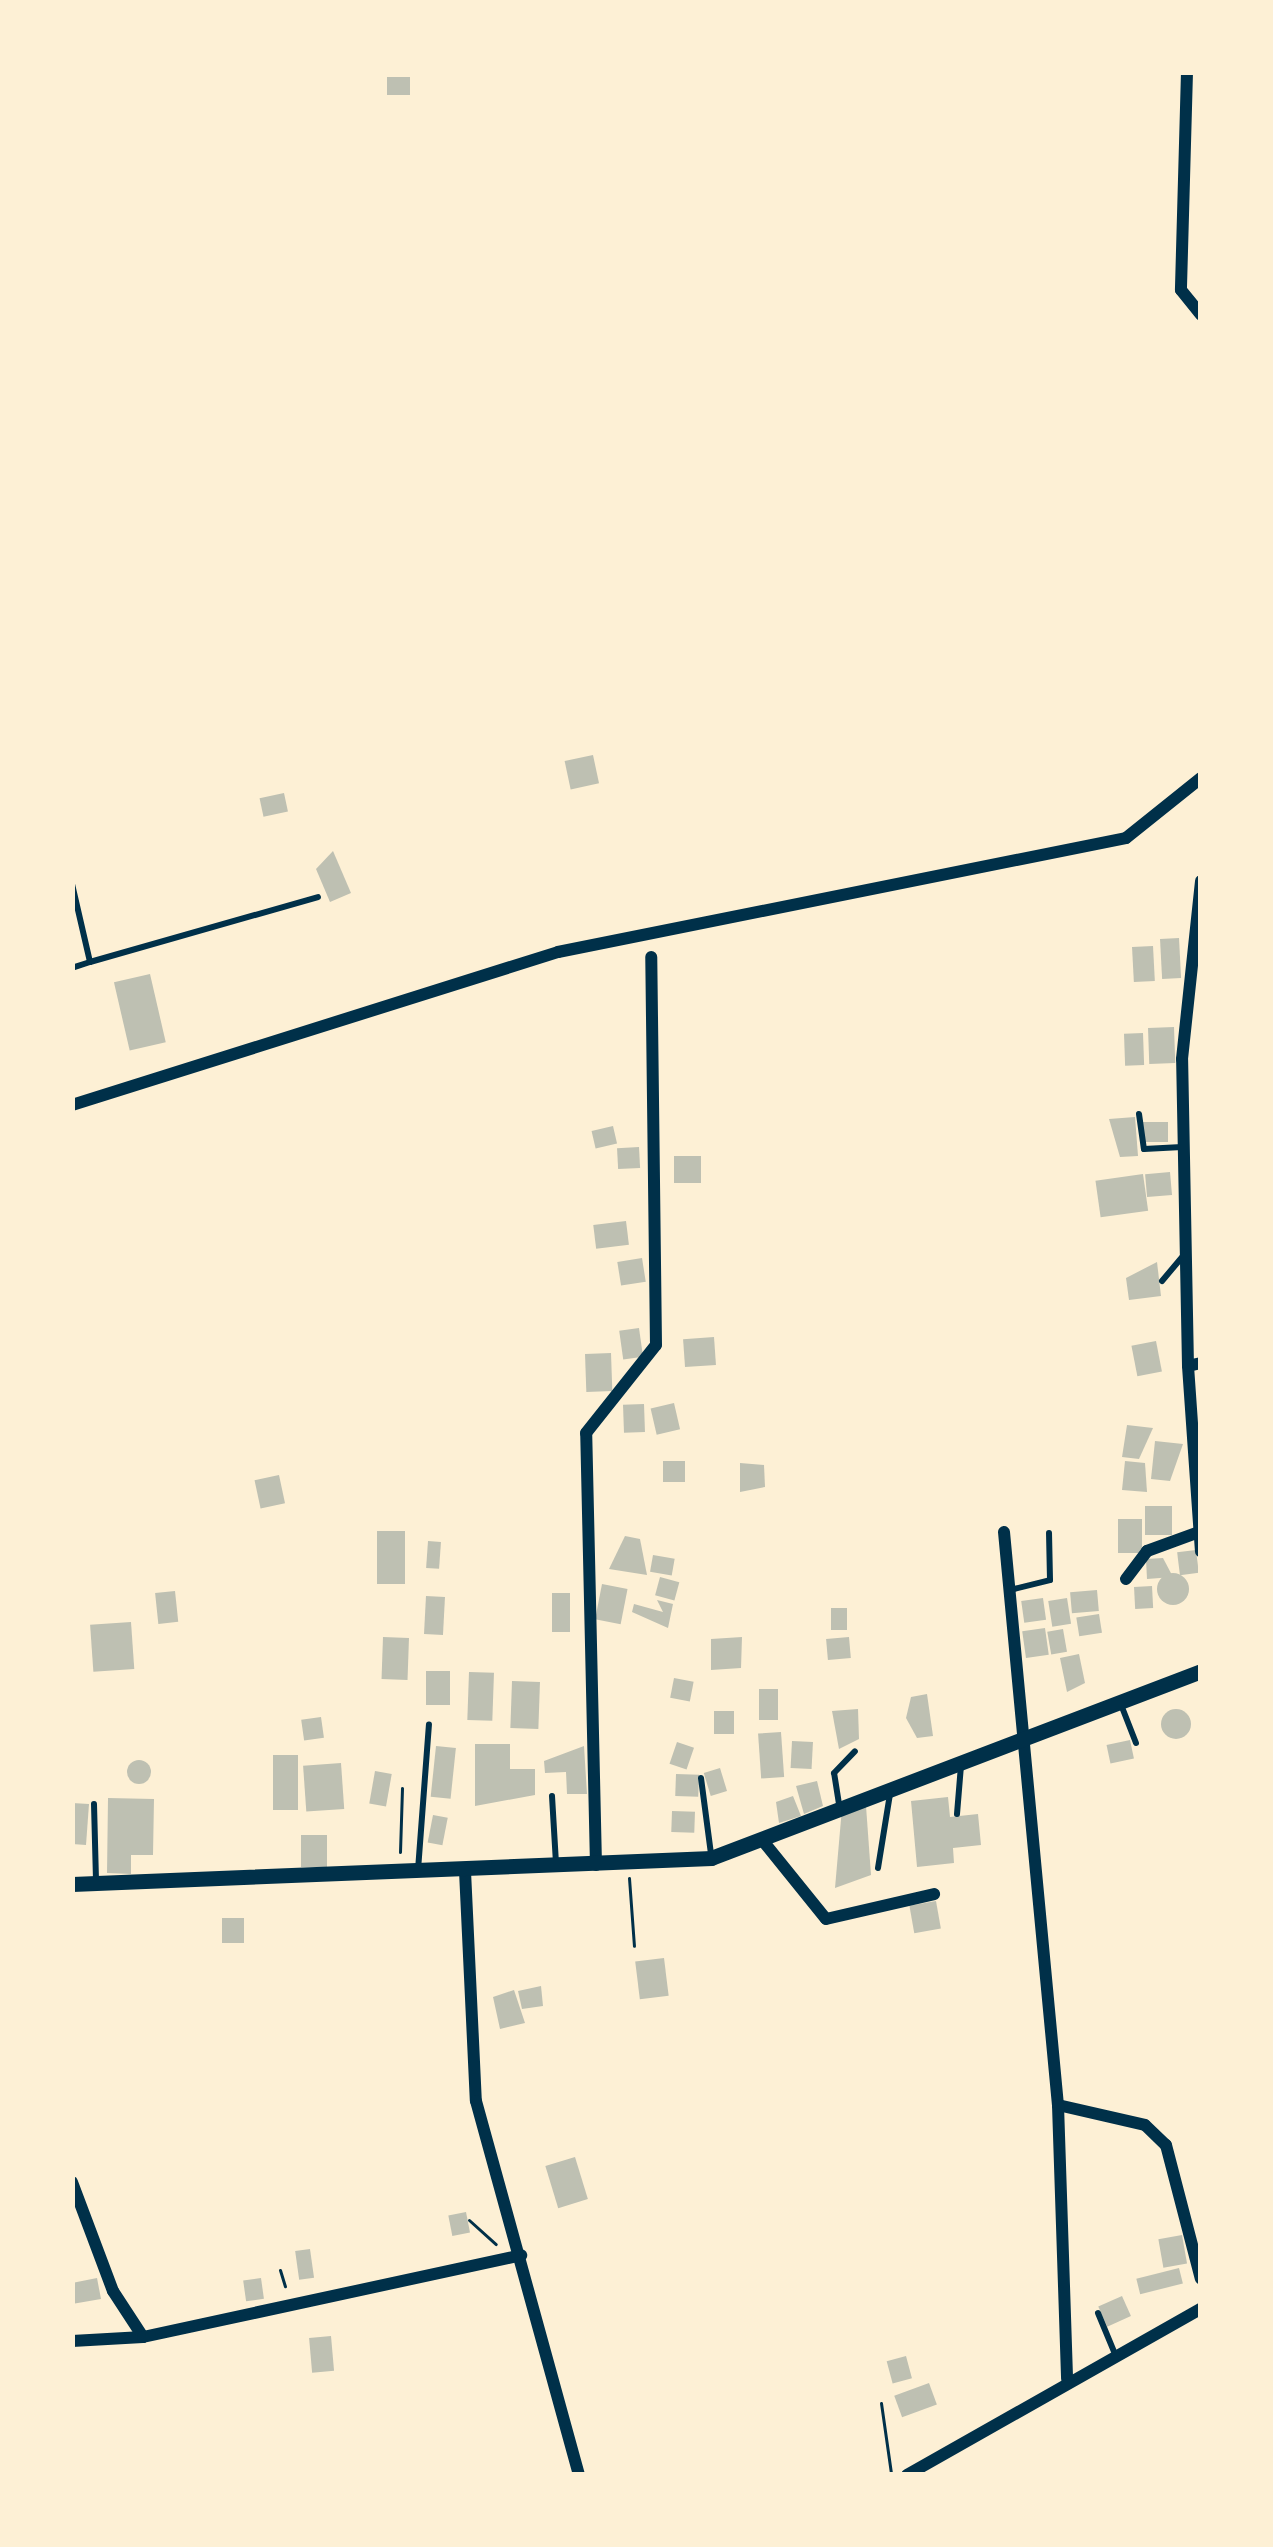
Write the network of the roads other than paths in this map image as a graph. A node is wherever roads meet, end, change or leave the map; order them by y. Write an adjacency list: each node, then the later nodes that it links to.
1 (1187, 72): 2 (street)
2 (1201, 315)
3 (1201, 778): 10 (street)
4 (1201, 881): 12 (street)
5 (72, 884): 8 (lane)
6 (318, 897): 8 (lane)
7 (652, 957): 37 (street)
8 (90, 962): 9 (lane)
9 (72, 968)
10 (72, 1105)
11 (1139, 1114): 12 (lane)
12 (1182, 1147): 13 (street)
13 (1184, 1255): 14 (lane); 15 (street)
14 (1162, 1281)
15 (1194, 1365): 17 (street)
16 (1004, 1532): 21 (street)
17 (1199, 1532): 19 (street); 20 (street)
18 (1049, 1533): 21 (lane)
19 (1201, 1552)
20 (1126, 1579)
21 (1013, 1589): 25 (street)
22 (1201, 1671): 23 (street)
23 (1119, 1698): 25 (street); 26 (lane)
24 (429, 1724): 41 (lane)
25 (1030, 1728): 28 (street); 45 (street)
26 (1136, 1743)
27 (855, 1751): 33 (lane)
28 (959, 1756): 30 (street); 34 (lane)
29 (700, 1778): 36 (lane)
30 (892, 1785): 33 (street); 39 (lane)
31 (552, 1796): 38 (lane)
32 (94, 1804): 43 (lane)
33 (840, 1808): 35 (street)
34 (957, 1814)
35 (763, 1840): 36 (street); 44 (street)
36 (711, 1858): 37 (street)
37 (596, 1865): 38 (street)
38 (556, 1867): 40 (street)
39 (878, 1868)
40 (465, 1871): 41 (street); 47 (street)
41 (418, 1874): 43 (street)
42 (72, 1884): 43 (street)
43 (96, 1886)
44 (934, 1894)
45 (1058, 2105): 48 (street); 54 (street)
46 (72, 2182): 51 (street)
47 (516, 2256): 51 (street); 55 (street)
48 (1201, 2279)
49 (1201, 2309): 53 (street)
50 (1098, 2314): 53 (lane)
51 (143, 2336): 52 (street)
52 (72, 2342)
53 (1115, 2354): 54 (street)
54 (1067, 2379): 56 (street)
55 (579, 2475)
56 (908, 2475)

